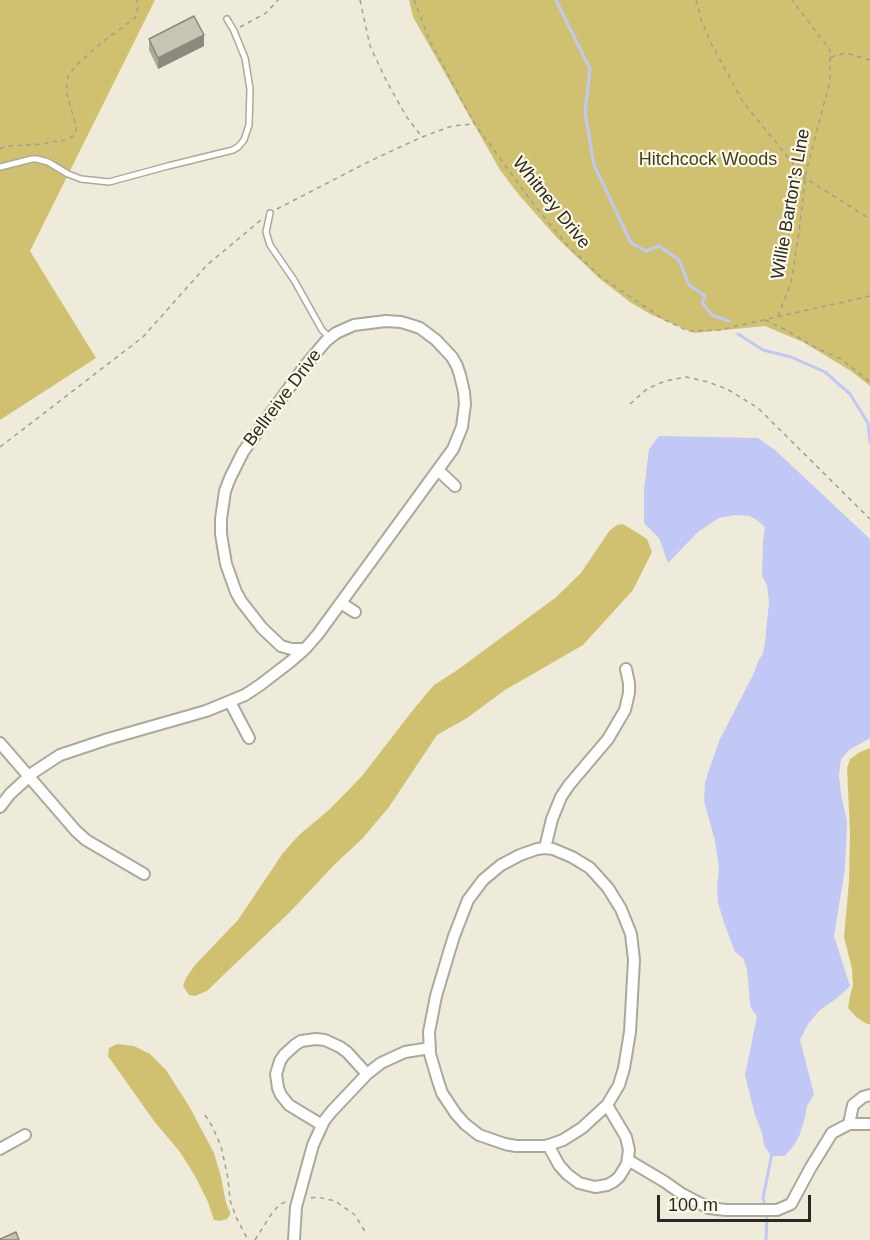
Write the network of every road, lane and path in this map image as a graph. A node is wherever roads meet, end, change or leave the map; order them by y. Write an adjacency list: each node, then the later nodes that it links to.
1 (137, 0): 13 (path)
2 (278, 0): 8 (path)
3 (360, 0): 12 (path)
4 (414, 0): 11 (path, Whitney Drive)
5 (696, 0): 15 (path)
6 (792, 0): 9 (path)
7 (227, 19): 8 (lane)
8 (234, 31): 14 (lane)
9 (830, 57): 10 (path); 15 (path, Willie Barton's Line)
10 (870, 60)
11 (474, 123): 12 (path); 20 (path, Whitney Drive)
12 (422, 137): 16 (path)
13 (0, 149)
14 (0, 167)
15 (805, 177): 17 (path); 19 (path, Willie Barton's Line)
16 (270, 213): 21 (lane); 24 (path)
17 (870, 219)
18 (870, 296): 19 (path, Whitney Drive)
19 (778, 316): 20 (path, Whitney Drive)
20 (764, 320): 22 (path)
21 (330, 338): 25 (street, Bellreive Drive); 30 (street, Bellreive Drive)
22 (870, 382)
23 (630, 404): 27 (path)
24 (0, 447)
25 (438, 470): 26 (street); 28 (street, Bellreive Drive)
26 (455, 486)
27 (870, 519)
28 (341, 603): 29 (street); 30 (street, Bellreive Drive)
29 (355, 612)
30 (305, 649): 32 (street, Bellreive Drive)
31 (626, 669): 37 (street)
32 (230, 702): 33 (street); 35 (street, Bellreive Drive)
33 (249, 738)
34 (0, 743): 35 (street)
35 (29, 777): 36 (street, Bellreive Drive); 38 (street)
36 (0, 807)
37 (546, 848): 39 (street); 42 (street)
38 (144, 874)
39 (429, 1048): 40 (street); 48 (street)
40 (367, 1074): 46 (street); 46 (street)
41 (870, 1095): 44 (street)
42 (607, 1105): 48 (street); 50 (street)
43 (205, 1114): 54 (path)
44 (849, 1124): 45 (street); 50 (street)
45 (870, 1124)
46 (322, 1125): 56 (street)
47 (25, 1136): 49 (street)
48 (548, 1145): 50 (street)
49 (0, 1149)
50 (628, 1160)
51 (310, 1198): 53 (path)
52 (287, 1202): 55 (path)
53 (366, 1233)
54 (248, 1240)
55 (255, 1240)
56 (294, 1240)

